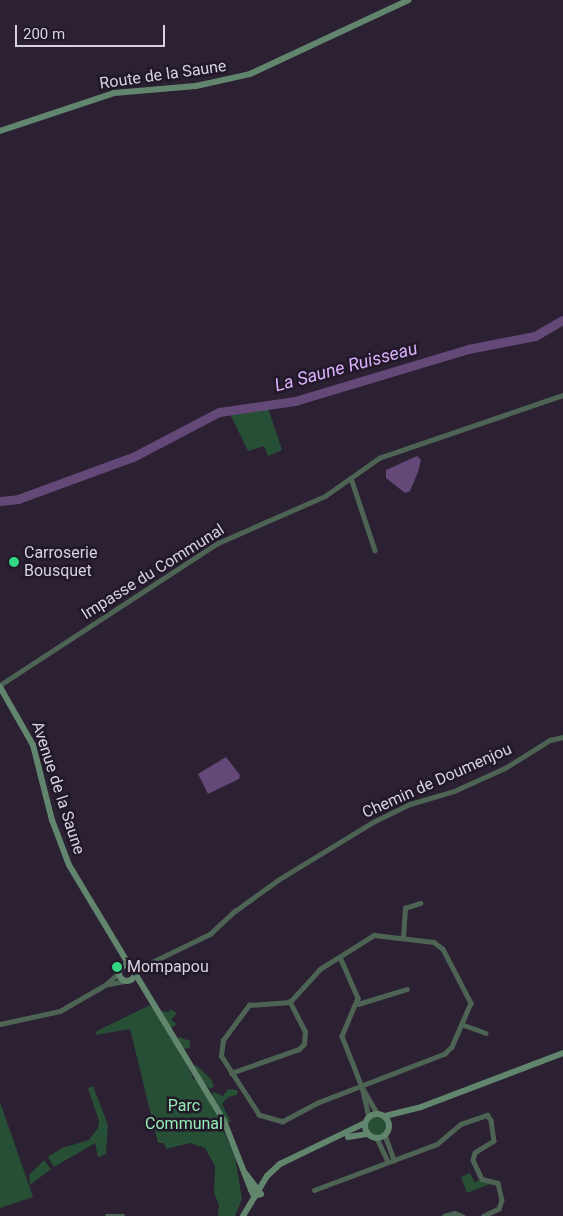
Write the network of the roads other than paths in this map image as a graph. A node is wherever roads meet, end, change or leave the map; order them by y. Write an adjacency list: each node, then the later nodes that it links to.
1 (409, 0): 2 (street, Route de la Saune)
2 (0, 131)
3 (563, 395): 4 (street, Impasse du Communal)
4 (351, 478): 5 (street); 6 (street, Impasse du Communal)
5 (376, 550)
6 (0, 686): 10 (street, Avenue de la Saune)
7 (563, 737): 12 (street, Chemin de Doumenjou)
8 (420, 903): 9 (street)
9 (403, 937): 11 (street); 23 (street)
10 (119, 950): 13 (street, Avenue de la Saune); 14 (street, Avenue de la Saune)
11 (340, 957): 20 (street); 21 (street)
12 (146, 965): 13 (street); 15 (street)
13 (131, 966): 14 (street); 15 (street, Avenue de la Saune)
14 (120, 970): 16 (street); 17 (street)
15 (136, 974): 16 (street); 19 (street)
16 (126, 981): 17 (street); 19 (street)
17 (105, 985): 22 (street)
18 (407, 989): 21 (street)
19 (145, 992): 40 (street)
20 (290, 1002): 26 (street); 26 (street)
21 (358, 1004): 27 (street)
22 (0, 1024)
23 (464, 1024): 24 (street); 27 (street)
24 (486, 1033)
25 (563, 1053): 28 (street)
26 (232, 1072): 27 (street)
27 (362, 1087): 29 (street); 30 (street)
28 (412, 1110): 31 (street); 33 (street)
29 (378, 1113): 30 (street); 31 (street)
30 (369, 1116): 32 (street)
31 (385, 1116): 33 (street)
32 (365, 1123): 34 (street); 37 (street)
33 (389, 1125): 35 (street)
34 (368, 1134): 36 (street); 37 (street)
35 (385, 1135): 36 (street); 38 (street)
36 (377, 1138): 38 (street)
37 (337, 1139): 40 (street)
38 (391, 1161): 39 (street); 47 (street)
39 (314, 1190)
40 (259, 1193): 43 (street); 44 (street)
41 (107, 1216): 42 (street)
42 (123, 1216)
43 (243, 1216)
44 (248, 1216)
45 (444, 1216): 46 (street)
46 (462, 1216)
47 (484, 1216)

